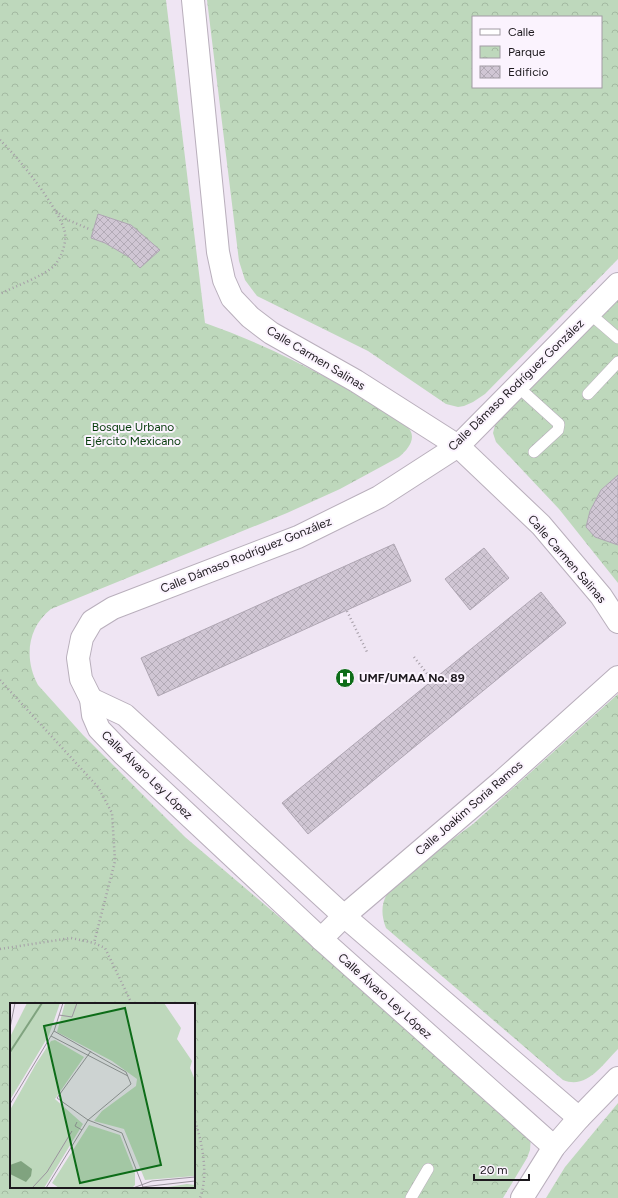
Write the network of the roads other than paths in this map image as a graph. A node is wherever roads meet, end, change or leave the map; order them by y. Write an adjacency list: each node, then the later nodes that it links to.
1 (193, 0): 8 (street, Calle Carmen Salinas)
2 (618, 284): 3 (street, Calle Dámaso Rodríguez González)
3 (589, 314): 4 (lane); 6 (street, Calle Dámaso Rodríguez González)
4 (618, 338)
5 (618, 362): 7 (lane)
6 (518, 386): 8 (street, Calle Dámaso Rodríguez González); 9 (lane)
7 (588, 394)
8 (458, 446): 10 (street, Calle Carmen Salinas); 12 (street, Calle Dámaso Rodríguez González)
9 (534, 452)
10 (618, 622)
11 (618, 678): 13 (street, Calle Joakim Soria Ramos)
12 (91, 699): 13 (street); 14 (street, Calle Álvaro Ley López)
13 (344, 916): 14 (street, Calle Joakim Soria Ramos); 16 (street)
14 (321, 939): 17 (street, Calle Álvaro Ley López)
15 (618, 1078): 16 (street)
16 (579, 1118): 17 (street)
17 (554, 1147): 20 (street)
18 (428, 1169): 19 (lane)
19 (411, 1198)
20 (522, 1198)

